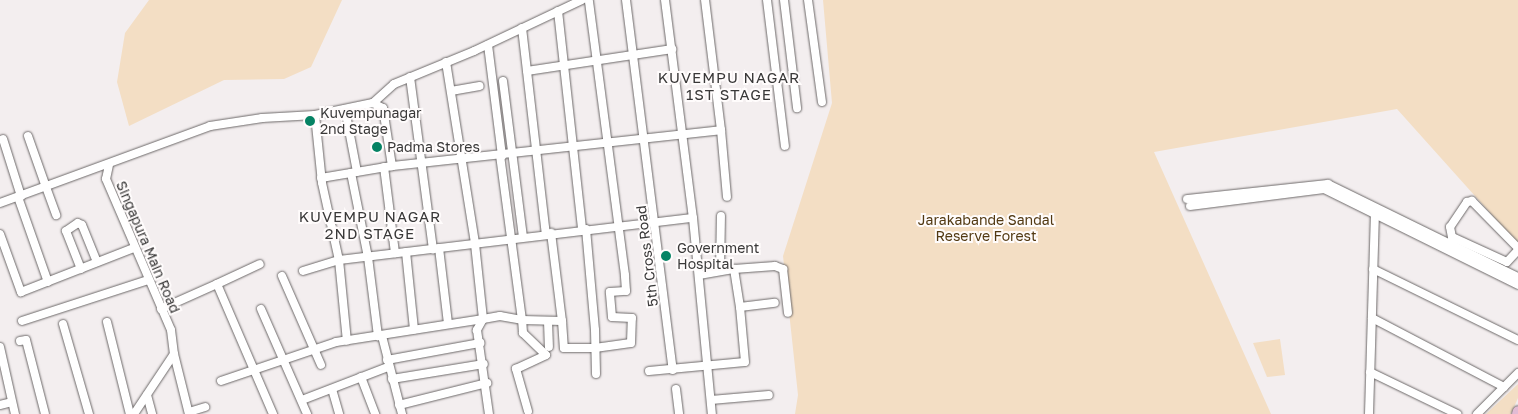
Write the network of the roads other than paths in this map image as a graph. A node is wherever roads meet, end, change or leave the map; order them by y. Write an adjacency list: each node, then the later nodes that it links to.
1 (582, 0): 9 (street)
2 (589, 0): 14 (street)
3 (626, 0): 13 (street, 5th Cross Road)
4 (665, 0): 12 (street)
5 (705, 0): 27 (street)
6 (767, 0): 34 (street)
7 (784, 0): 24 (street)
8 (808, 0): 22 (street)
9 (558, 11): 10 (street); 16 (street)
10 (522, 28): 11 (street); 17 (street)
11 (488, 45): 15 (street); 37 (street)
12 (672, 49): 13 (street); 29 (street)
13 (634, 55): 14 (street); 31 (street, 5th Cross Road)
14 (597, 60): 16 (street); 32 (street)
15 (446, 62): 18 (street); 21 (street)
16 (564, 65): 17 (street); 33 (street)
17 (527, 71): 35 (street)
18 (410, 77): 23 (street); 39 (street)
19 (503, 81): 36 (street)
20 (480, 86): 21 (street)
21 (451, 91): 38 (street)
22 (822, 102)
23 (374, 103): 25 (street, Singapura Main Road); 41 (street)
24 (797, 108)
25 (345, 109): 26 (street, Singapura Main Road); 43 (street)
26 (314, 115): 40 (street, Singapura Main Road); 44 (street)
27 (721, 130): 29 (street); 47 (street)
28 (28, 136): 45 (street)
29 (684, 136): 31 (street); 53 (street)
30 (3, 139): 46 (street)
31 (646, 140): 32 (street); 54 (street, 5th Cross Road)
32 (609, 143): 33 (street); 55 (street)
33 (573, 146): 35 (street); 56 (street)
34 (785, 146)
35 (536, 150): 36 (street); 58 (street)
36 (513, 154): 37 (street); 59 (street)
37 (501, 156): 38 (street); 60 (street)
38 (462, 160): 39 (street); 61 (street)
39 (423, 163): 41 (street); 64 (street)
40 (109, 165): 45 (street); 63 (street, Singapura Main Road)
41 (392, 166): 42 (street)
42 (384, 167): 43 (street); 67 (street)
43 (354, 173): 44 (street); 68 (street)
44 (321, 178): 69 (street)
45 (46, 187): 46 (street); 51 (street)
46 (19, 197): 49 (street); 81 (street)
47 (727, 197)
48 (1188, 202): 50 (street)
49 (0, 204)
50 (1375, 210): 62 (street); 74 (street); 83 (street)
51 (56, 215)
52 (721, 216): 76 (street)
53 (693, 218): 54 (street); 77 (street)
54 (656, 221): 55 (street); 115 (street, 5th Cross Road)
55 (616, 225): 56 (street); 107 (street)
56 (584, 229): 58 (street); 107 (street)
57 (0, 234): 81 (street)
58 (549, 234): 59 (street); 94 (street)
59 (523, 237): 60 (street)
60 (510, 239): 61 (street); 91 (street)
61 (475, 244): 64 (street); 90 (street)
62 (1466, 247): 65 (street); 65 (street); 79 (street)
63 (134, 248): 70 (street); 80 (street, Singapura Main Road)
64 (436, 248): 66 (street); 96 (street)
65 (1518, 249)
66 (406, 252): 67 (street); 98 (street)
67 (395, 253): 68 (street)
68 (368, 257): 69 (street); 99 (street)
69 (339, 260): 75 (street); 102 (street)
70 (97, 262): 72 (street); 72 (street)
71 (260, 264): 82 (street)
72 (81, 269): 81 (street)
73 (734, 269): 76 (street); 85 (street); 88 (street)
74 (1373, 269): 89 (street); 100 (street)
75 (303, 271)
76 (720, 271): 77 (street)
77 (699, 275): 113 (street)
78 (282, 276): 105 (street)
79 (1518, 277)
80 (148, 280): 86 (street, Singapura Main Road); 92 (street)
81 (48, 282)
82 (217, 284): 86 (street); 114 (street)
83 (1518, 285)
84 (775, 303): 85 (street)
85 (740, 307): 113 (street)
86 (161, 309): 108 (street, Singapura Main Road)
87 (261, 309): 109 (street)
88 (788, 313)
89 (1372, 318): 118 (street); 125 (street)
90 (482, 319): 91 (street); 96 (street); 103 (street)
91 (522, 320): 93 (street); 136 (street)
92 (22, 321)
93 (548, 321): 94 (street); 106 (street)
94 (562, 321): 107 (street)
95 (107, 322): 141 (street)
96 (448, 323): 98 (street)
97 (63, 324): 140 (street)
98 (414, 330): 99 (street)
99 (380, 336): 102 (street); 110 (street)
100 (1518, 340)
101 (20, 341): 139 (street)
102 (347, 341): 105 (street)
103 (480, 343): 110 (street); 111 (street)
104 (0, 346): 116 (street)
105 (316, 348): 109 (street); 112 (street)
106 (549, 348)
107 (595, 348): 120 (street)
108 (174, 354): 128 (street); 137 (street, Singapura Main Road)
109 (285, 358): 114 (street); 130 (street)
110 (388, 363): 121 (street); 122 (street)
111 (484, 364): 122 (street); 124 (street)
112 (321, 365)
113 (708, 365): 115 (street); 131 (street)
114 (255, 369): 123 (street); 144 (street)
115 (673, 370): 117 (street)
116 (3, 371): 132 (street)
117 (649, 371)
118 (1370, 372): 152 (street); 153 (street)
119 (1518, 373): 125 (street)
120 (596, 374)
121 (361, 377): 126 (street); 147 (street)
122 (392, 379): 133 (street)
123 (221, 381)
124 (487, 383): 133 (street); 149 (street)
125 (1504, 387): 154 (street)
126 (332, 389): 130 (street); 146 (street)
127 (676, 389): 150 (street)
128 (147, 395): 142 (street); 143 (street)
129 (769, 395): 131 (street)
130 (302, 400): 145 (street)
131 (711, 400): 151 (street)
132 (12, 402): 134 (street); 138 (street)
133 (399, 404): 148 (street)
134 (0, 405)
135 (205, 407): 137 (street)
136 (528, 411)
137 (189, 413)
138 (15, 414)
139 (45, 414)
140 (89, 414)
141 (130, 414)
142 (134, 414)
143 (152, 414)
144 (273, 414)
145 (307, 414)
146 (339, 414)
147 (374, 414)
148 (402, 414)
149 (489, 414)
150 (680, 414)
151 (712, 414)
152 (1369, 414)
153 (1457, 414)
154 (1477, 414)

